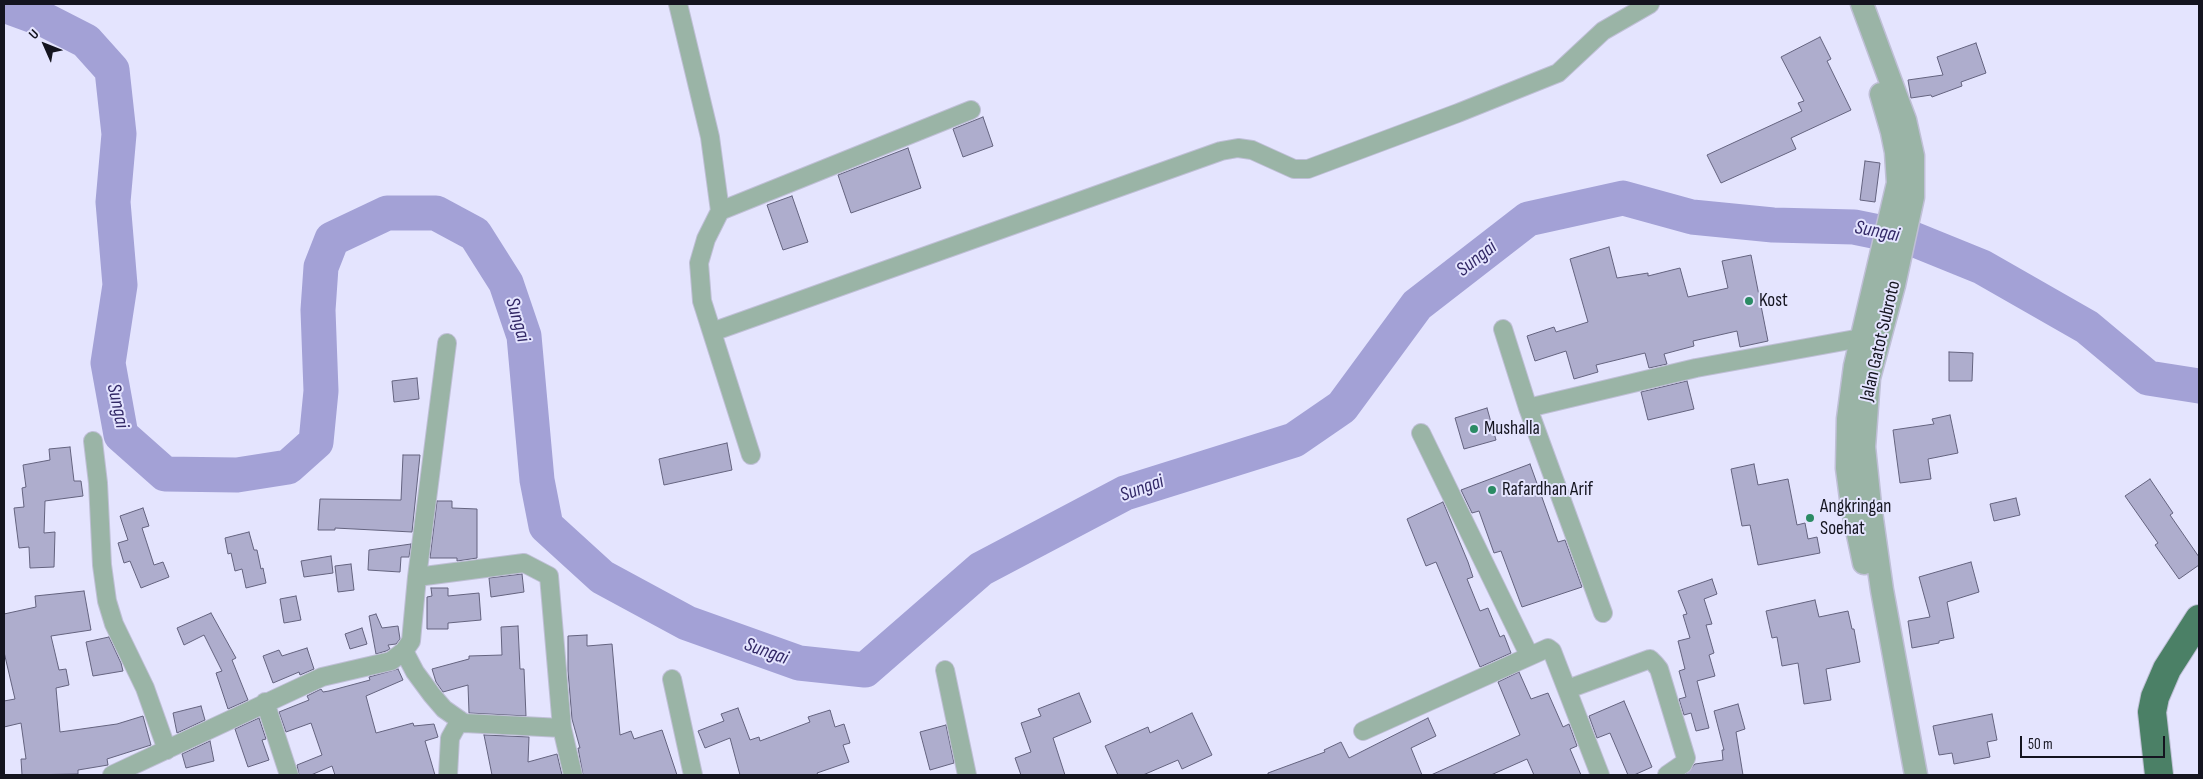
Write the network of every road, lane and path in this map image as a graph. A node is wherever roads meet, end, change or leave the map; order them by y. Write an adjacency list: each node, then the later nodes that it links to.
1 (678, 4): 7 (street)
2 (1650, 4): 10 (street)
3 (1848, 4): 6 (street, Jalan Gatot Subroto)
4 (1862, 4): 6 (street, Jalan Gatot Subroto)
5 (971, 110): 7 (street)
6 (1904, 200): 8 (street, Jalan Gatot Subroto)
7 (720, 211): 10 (street)
8 (1885, 281): 11 (street, Jalan Gatot Subroto); 18 (street, Jalan Gatot Subroto)
9 (1503, 329): 13 (street)
10 (712, 332): 16 (street)
11 (1861, 338): 13 (street); 18 (street, Jalan Gatot Subroto)
12 (447, 343): 17 (street)
13 (1528, 408): 19 (street)
14 (1421, 433): 22 (street)
15 (93, 441): 30 (street)
16 (751, 455)
17 (417, 577): 21 (street); 28 (street)
18 (1876, 593): 39 (street, Jalan Gatot Subroto); 40 (street, Jalan Gatot Subroto)
19 (1603, 613)
20 (2199, 619): 41 (highway)
21 (404, 650): 26 (street); 27 (street)
22 (1529, 655): 25 (street); 29 (street)
23 (945, 670): 36 (street)
24 (672, 679): 35 (street)
25 (1568, 689): 37 (street); 38 (street)
26 (265, 702): 30 (street); 32 (street)
27 (460, 720): 28 (street); 33 (street)
28 (562, 728): 34 (street)
29 (1363, 731)
30 (167, 750): 31 (street)
31 (112, 775)
32 (289, 775)
33 (448, 775)
34 (573, 775)
35 (693, 775)
36 (967, 775)
37 (1600, 775)
38 (1667, 775)
39 (1901, 775)
40 (1916, 775)
41 (2159, 775)

